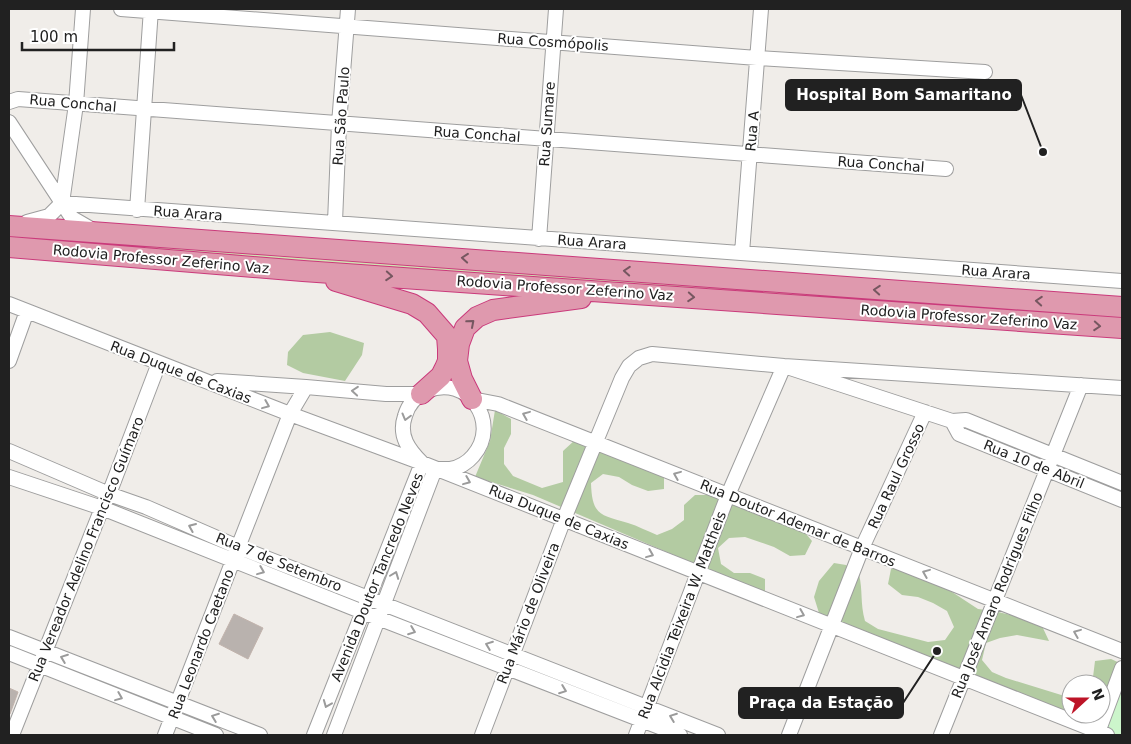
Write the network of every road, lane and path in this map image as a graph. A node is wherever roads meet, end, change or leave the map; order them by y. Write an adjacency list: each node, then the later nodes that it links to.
1 (83, 9): 12 (street)
2 (120, 9): 6 (street, Rua Cosmópolis)
3 (348, 9): 7 (street, Rua São Paulo)
4 (556, 9): 8 (street, Rua Sumare)
5 (761, 9): 9 (street, Rua A)
6 (151, 10): 7 (street, Rua Cosmópolis); 13 (street)
7 (347, 26): 8 (street, Rua Cosmópolis); 15 (street, Rua São Paulo)
8 (553, 42): 9 (street, Rua Cosmópolis); 16 (street, Rua Sumare)
9 (758, 58): 10 (street, Rua Cosmópolis); 17 (street, Rua A)
10 (985, 72)
11 (9, 102): 12 (street, Rua Conchal)
12 (76, 104): 13 (street, Rua Conchal); 19 (street)
13 (144, 109): 15 (street, Rua Conchal); 20 (street)
14 (9, 122): 19 (street)
15 (339, 124): 16 (street, Rua Conchal); 21 (street, Rua São Paulo)
16 (546, 140): 17 (street, Rua Conchal); 24 (street, Rua Sumare)
17 (750, 155): 18 (street, Rua Conchal); 26 (street, Rua A)
18 (946, 169)
19 (62, 203): 20 (street, Rua Arara); 22 (street); 23 (street)
20 (137, 210): 21 (street, Rua Arara)
21 (335, 222): 24 (street, Rua Arara)
22 (9, 225): 23 (highway, Rodovia Professor Zeferino Vaz)
23 (97, 233): 31 (highway, Rodovia Professor Zeferino Vaz, one-way to 23)
24 (539, 239): 26 (street, Rua Arara)
25 (9, 247): 27 (highway, Rodovia Professor Zeferino Vaz)
26 (742, 253): 28 (street, Rua Arara)
27 (303, 271): 29 (highway, Rodovia Professor Zeferino Vaz, one-way to 29); 41 (highway)
28 (1122, 281)
29 (630, 292): 33 (highway, Rodovia Professor Zeferino Vaz, one-way to 33); 42 (highway, one-way to 29)
30 (9, 304): 32 (street, Rua Duque de Caxias)
31 (1122, 307)
32 (27, 311): 34 (street); 35 (street, Rua Duque de Caxias)
33 (1122, 328)
34 (9, 362)
35 (159, 363): 37 (street, Rua Duque de Caxias); 53 (street, Rua Vereador Adelino Francisco Guímaro)
36 (784, 366): 38 (street); 43 (street, Rua 10 de Abril); 46 (street, Rua Mário de Oliveira); 54 (street, Rua Alcidia Teixeira W. Mattheis)
37 (204, 380): 39 (street); 44 (street, Rua Duque de Caxias, one-way to 44)
38 (1081, 385): 40 (street); 48 (street, Rua José Amaro Rodrigues Filho)
39 (306, 387): 41 (street, one-way to 39); 44 (street, Rua Leonardo Caetano)
40 (1122, 388)
41 (421, 394): 42 (street); 49 (street, Avenida Doutor Tancredo Neves, one-way to 49)
42 (472, 399): 46 (street, Rua Doutor Ademar de Barros, one-way to 42); 49 (street, Avenida Doutor Tancredo Neves)
43 (926, 412): 45 (street, Rua 10 de Abril); 59 (street, Rua Raul Grosso)
44 (290, 414): 49 (street, Rua Duque de Caxias); 58 (street, Rua Leonardo Caetano)
45 (952, 421): 48 (street, Rua 10 de Abril); 50 (street, Rua 10 de Abril)
46 (595, 442): 54 (street, Rua Doutor Ademar de Barros, one-way to 46); 57 (street, Rua Mário de Oliveira)
47 (9, 451): 53 (street, Rua 7 de Setembro)
48 (1054, 455): 50 (street, Rua José Amaro Rodrigues Filho); 52 (street, Rua 10 de Abril)
49 (428, 466): 57 (street, Rua Duque de Caxias, one-way to 57); 62 (street, Avenida Doutor Tancredo Neves); 64 (street, Avenida Doutor Tancredo Neves, one-way to 49)
50 (1048, 470): 55 (street, Rua 10 de Abril); 63 (street, Rua José Amaro Rodrigues Filho)
51 (9, 477): 56 (street, Rua 7 de Setembro)
52 (1122, 483)
53 (110, 494): 56 (street, Rua Vereador Adelino Francisco Guímaro); 58 (street, Rua 7 de Setembro, one-way to 53)
54 (728, 495): 59 (street, Rua Doutor Ademar de Barros); 61 (street, Rua Alcidia Teixeira W. Mattheis)
55 (1122, 500)
56 (102, 508): 60 (street, Rua 7 de Setembro); 69 (street, Rua Vereador Adelino Francisco Guímaro)
57 (564, 519): 61 (street, Rua Duque de Caxias, one-way to 61); 72 (street, Rua Mário de Oliveira)
58 (238, 547): 60 (street, Rua Leonardo Caetano); 62 (street, Rua 7 de Setembro)
59 (862, 548): 63 (street, Rua Doutor Ademar de Barros, one-way to 59); 67 (street, Rua Raul Grosso)
60 (233, 560): 65 (street, Rua 7 de Setembro, one-way to 65); 77 (street, Rua Leonardo Caetano)
61 (699, 573): 67 (street, Rua Duque de Caxias, one-way to 67); 78 (street, Rua Alcidia Teixeira W. Mattheis)
62 (369, 598): 64 (street, Rua 7 de Setembro); 65 (street, Avenida Doutor Tancredo Neves)
63 (994, 600): 70 (street, Rua Doutor Ademar de Barros, one-way to 63); 76 (street, Rua José Amaro Rodrigues Filho)
64 (384, 604): 66 (street, Avenida Doutor Tancredo Neves); 72 (street, Rua 7 de Setembro, one-way to 64)
65 (363, 612): 66 (street, Rua 7 de Setembro); 85 (street, Avenida Doutor Tancredo Neves, one-way to 85)
66 (378, 618): 74 (street, Rua 7 de Setembro, one-way to 74); 86 (street, Avenida Doutor Tancredo Neves)
67 (832, 626): 76 (street, Rua Duque de Caxias); 91 (street, Rua Raul Grosso)
68 (9, 636): 69 (street)
69 (45, 651): 73 (street, Rua Vereador Adelino Francisco Guímaro); 77 (street, one-way to 69)
70 (1122, 651)
71 (9, 653): 73 (street)
72 (512, 654): 74 (street, Rua Mário de Oliveira); 78 (street, Rua 7 de Setembro)
73 (40, 665): 79 (street, one-way to 79); 81 (street, Rua Vereador Adelino Francisco Guímaro)
74 (508, 668): 78 (street, Rua 7 de Setembro, one-way to 78); 87 (street, Rua Mário de Oliveira)
75 (1122, 668): 80 (street)
76 (963, 678): 80 (street, Rua Duque de Caxias); 92 (street, Rua José Amaro Rodrigues Filho)
77 (178, 703): 79 (street, Rua Leonardo Caetano); 84 (street, one-way to 77)
78 (644, 714): 88 (street, Rua Alcidia Teixeira W. Mattheis); 89 (street, Rua 7 de Setembro); 90 (street, Rua 7 de Setembro, one-way to 78)
79 (172, 718): 82 (street, Rua Leonardo Caetano); 83 (street)
80 (1101, 734)
81 (12, 735)
82 (165, 735)
83 (216, 735)
84 (260, 735)
85 (314, 735)
86 (334, 735)
87 (482, 735)
88 (636, 735)
89 (680, 735)
90 (718, 735)
91 (788, 735)
92 (941, 735)

